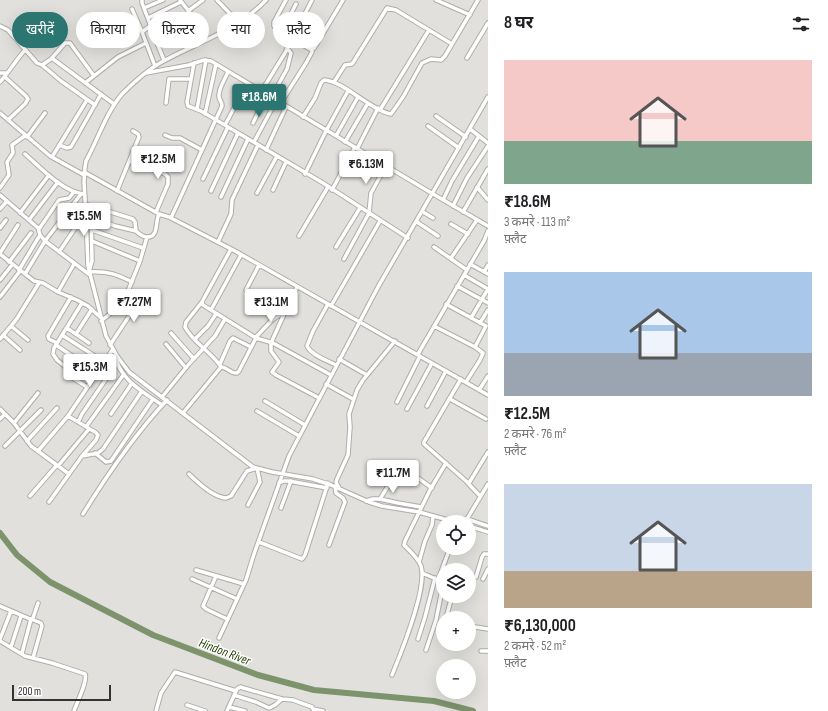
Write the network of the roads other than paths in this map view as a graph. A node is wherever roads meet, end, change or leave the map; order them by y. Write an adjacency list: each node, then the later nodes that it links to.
1 (142, 0): 13 (street)
2 (163, 0): 13 (street)
3 (203, 0): 15 (street)
4 (217, 0): 17 (street)
5 (266, 0): 18 (street)
6 (286, 0): 19 (street)
7 (312, 0): 21 (street)
8 (343, 0): 27 (street)
9 (436, 0): 22 (street)
10 (478, 0): 22 (street)
11 (181, 1): 15 (street); 16 (street)
12 (296, 4): 20 (street)
13 (144, 8): 23 (street)
14 (132, 9): 29 (street)
15 (188, 11)
16 (160, 12)
17 (228, 12)
18 (253, 12)
19 (280, 12)
20 (292, 12)
21 (306, 12)
22 (470, 15): 31 (street)
23 (148, 18)
24 (488, 23): 37 (street)
25 (0, 26): 36 (street)
26 (148, 28): 29 (street)
27 (325, 30)
28 (430, 30): 31 (street); 52 (street); 71 (street)
29 (142, 32): 30 (street)
30 (146, 43): 44 (street); 49 (street)
31 (452, 44): 71 (street)
32 (159, 48): 39 (street)
33 (191, 48): 39 (street)
34 (288, 48): 56 (street); 61 (street)
35 (312, 48): 67 (street)
36 (25, 50): 43 (street); 48 (street)
37 (467, 58)
38 (51, 59): 43 (street); 49 (street); 53 (street)
39 (164, 60): 44 (street)
40 (206, 60): 41 (street); 42 (street); 70 (street)
41 (194, 64): 47 (street); 50 (street)
42 (216, 64): 45 (street); 74 (street)
43 (42, 65): 62 (street)
44 (155, 66): 47 (street)
45 (228, 72): 54 (street); 78 (street)
46 (0, 73): 48 (street)
47 (146, 73): 66 (street)
48 (6, 75): 51 (street); 77 (street)
49 (94, 76): 53 (street)
50 (191, 79): 64 (street); 70 (street)
51 (0, 82)
52 (334, 82): 55 (street); 76 (street)
53 (85, 84): 57 (street)
54 (247, 84): 56 (street); 80 (street)
55 (348, 91): 59 (street); 83 (street)
56 (261, 92): 58 (street)
57 (101, 94): 66 (street); 68 (street)
58 (267, 95): 61 (street); 79 (street)
59 (358, 97): 65 (street); 88 (street)
60 (488, 97): 82 (street)
61 (271, 98): 63 (street)
62 (87, 100): 68 (street); 94 (street)
63 (276, 101): 67 (street); 92 (street)
64 (166, 103)
65 (368, 103): 71 (street); 93 (street)
66 (114, 104): 108 (street)
67 (280, 104): 69 (street)
68 (95, 105): 94 (street)
69 (286, 107): 76 (street); 100 (street)
70 (197, 109): 74 (street)
71 (379, 109): 97 (street)
72 (0, 113): 77 (street)
73 (45, 113): 87 (street)
74 (205, 114): 78 (street)
75 (436, 116): 90 (street)
76 (303, 117): 83 (street)
77 (8, 120): 87 (street)
78 (215, 120): 80 (street); 99 (street)
79 (253, 123)
80 (226, 126): 85 (street); 111 (street)
81 (428, 126): 98 (street)
82 (470, 129): 89 (street); 90 (street)
83 (326, 130): 88 (street); 109 (street)
84 (133, 131): 104 (street)
85 (238, 133): 91 (street); 119 (street)
86 (165, 135): 99 (street)
87 (26, 136): 103 (street); 115 (street)
88 (336, 136): 93 (street)
89 (479, 136): 95 (street); 126 (street)
90 (466, 137): 98 (street)
91 (248, 139): 92 (street); 125 (street)
92 (254, 142): 96 (street)
93 (345, 142): 97 (street)
94 (59, 144): 103 (street)
95 (488, 144): 131 (street)
96 (258, 145): 100 (street); 165 (street)
97 (356, 148): 106 (street); 117 (street)
98 (459, 148): 123 (street)
99 (202, 150): 140 (street)
100 (266, 150): 102 (street)
101 (26, 154): 110 (street)
102 (277, 156): 105 (street); 121 (street)
103 (52, 157): 108 (street)
104 (130, 161): 118 (street); 137 (street)
105 (286, 162): 109 (street); 116 (street)
106 (386, 166): 123 (street); 138 (street)
107 (488, 169): 114 (street)
108 (84, 173): 118 (street); 122 (street)
109 (305, 174): 113 (street)
110 (49, 175): 112 (street); 136 (street)
111 (203, 180)
112 (58, 182): 120 (street); 143 (street)
113 (328, 187): 117 (street); 159 (street)
114 (477, 187): 127 (street); 135 (street)
115 (0, 188)
116 (273, 190)
117 (332, 190): 132 (street)
118 (117, 191): 137 (street)
119 (211, 191)
120 (74, 192): 122 (street); 152 (street)
121 (257, 193)
122 (83, 194): 129 (street); 163 (street)
123 (433, 194): 126 (street); 134 (street)
124 (0, 195): 128 (street)
125 (221, 197)
126 (443, 200): 131 (street)
127 (488, 200)
128 (7, 201): 133 (street); 136 (street)
129 (85, 204): 130 (street); 147 (street)
130 (91, 206): 139 (street); 154 (street)
131 (453, 206): 135 (street)
132 (360, 208): 138 (street); 167 (street)
133 (0, 209)
134 (423, 212): 141 (street); 146 (street)
135 (463, 212): 144 (street)
136 (20, 213): 143 (street)
137 (157, 213): 140 (street); 161 (street)
138 (369, 213): 145 (street); 175 (street)
139 (91, 217): 153 (street); 154 (street)
140 (171, 218): 165 (street)
141 (433, 218)
142 (6, 220): 151 (street)
143 (29, 220): 152 (street)
144 (477, 220): 150 (street); 157 (street)
145 (380, 221): 162 (street); 203 (street)
146 (417, 222): 160 (street); 162 (street)
147 (86, 223): 171 (street); 186 (street)
148 (451, 224): 157 (street)
149 (18, 225): 172 (street)
150 (488, 226)
151 (0, 228)
152 (39, 229): 158 (street)
153 (92, 230): 164 (street); 169 (street)
154 (136, 231): 161 (street)
155 (488, 231): 166 (street)
156 (31, 233): 177 (street)
157 (468, 234): 174 (street)
158 (40, 236): 163 (street); 182 (street)
159 (300, 236)
160 (438, 236)
161 (147, 237): 169 (street)
162 (408, 238): 213 (street)
163 (45, 241): 171 (street); 185 (street)
164 (92, 241): 176 (street); 186 (street)
165 (218, 242): 170 (street)
166 (486, 242): 179 (street)
167 (336, 247)
168 (434, 247): 174 (street)
169 (143, 248): 176 (street)
170 (231, 249): 173 (street); 199 (street)
171 (59, 252): 178 (street)
172 (0, 254): 177 (street)
173 (241, 255): 180 (street); 205 (street)
174 (451, 258): 183 (street)
175 (344, 259)
176 (140, 260): 189 (street)
177 (11, 263): 182 (street); 188 (street)
178 (74, 264): 186 (street); 194 (street)
179 (470, 264): 183 (street); 184 (street)
180 (259, 265): 192 (street); 193 (street)
181 (488, 265): 184 (street)
182 (19, 270): 185 (street); 196 (street)
183 (467, 270): 187 (street)
184 (486, 273)
185 (25, 274): 190 (street)
186 (90, 274): 189 (street); 211 (street)
187 (464, 275): 191 (street); 198 (street)
188 (0, 280)
189 (132, 282): 211 (street)
190 (39, 283): 194 (street); 215 (street)
191 (458, 286): 198 (street); 202 (street)
192 (297, 287): 203 (street); 206 (street)
193 (246, 290)
194 (58, 292): 197 (street)
195 (145, 292): 230 (street)
196 (0, 297)
197 (71, 297): 200 (street); 228 (street)
198 (481, 299): 201 (street); 210 (street)
199 (202, 302): 205 (street); 223 (street)
200 (82, 303): 204 (street); 217 (street)
201 (488, 303)
202 (446, 304): 210 (street); 216 (street)
203 (329, 305): 213 (street); 245 (street)
204 (92, 309): 211 (street); 219 (street)
205 (211, 310): 208 (street)
206 (286, 310): 222 (street); 227 (street)
207 (488, 310): 209 (street)
208 (216, 314): 212 (street); 223 (street)
209 (486, 316): 214 (street)
210 (471, 318): 214 (street)
211 (101, 319): 230 (street)
212 (225, 319): 222 (street); 234 (street)
213 (360, 321): 225 (street); 239 (street)
214 (480, 323): 232 (street)
215 (10, 326): 221 (street); 224 (street)
216 (434, 326): 232 (street); 237 (street)
217 (67, 328): 219 (street); 220 (street)
218 (171, 332): 238 (street)
219 (76, 334): 226 (street)
220 (62, 335): 228 (street); 241 (street)
221 (1, 337): 235 (street)
222 (256, 338): 227 (street); 231 (street)
223 (195, 339): 234 (street)
224 (28, 340)
225 (395, 341): 237 (street); 250 (street)
226 (89, 343)
227 (271, 343): 249 (street); 262 (street)
228 (57, 344): 240 (street); 256 (street)
229 (166, 344): 246 (street)
230 (110, 345): 233 (street)
231 (251, 347): 244 (street); 244 (street)
232 (475, 347): 253 (street)
233 (112, 349): 236 (street); 241 (street)
234 (203, 349): 238 (street); 244 (street)
235 (20, 350)
236 (116, 354): 242 (street); 261 (street)
237 (419, 355): 243 (street); 268 (street)
238 (194, 359): 246 (street)
239 (340, 359): 245 (street); 250 (street)
240 (81, 362)
241 (104, 362): 256 (street)
242 (117, 363): 248 (street); 282 (street)
243 (432, 363): 247 (street); 273 (street)
244 (221, 365): 276 (street)
245 (336, 365): 249 (street)
246 (186, 368): 261 (street)
247 (446, 371): 252 (street); 270 (street)
248 (124, 374): 254 (street); 285 (street)
249 (331, 375): 255 (street)
250 (368, 375): 264 (street)
251 (488, 376): 257 (street)
252 (461, 379): 253 (street); 265 (street)
253 (466, 382): 257 (street)
254 (132, 383): 258 (street); 278 (street)
255 (326, 384): 262 (street); 264 (street)
256 (87, 388): 279 (street)
257 (479, 390): 260 (street)
258 (142, 391): 263 (street); 292 (street)
259 (38, 393): 283 (street)
260 (488, 395)
261 (162, 397): 266 (street)
262 (319, 398): 284 (street)
263 (154, 399): 269 (street); 292 (street)
264 (353, 399): 305 (street)
265 (450, 399): 281 (street); 294 (street)
266 (166, 400): 269 (street); 276 (street)
267 (265, 401): 284 (street)
268 (398, 402)
269 (162, 405): 316 (street)
270 (426, 406)
271 (57, 408): 288 (street)
272 (0, 409): 277 (street)
273 (407, 409)
274 (41, 410): 286 (street)
275 (257, 411): 287 (street)
276 (183, 413): 296 (street)
277 (5, 414): 280 (street); 283 (street)
278 (111, 414)
279 (68, 416): 282 (street); 290 (street)
280 (0, 419)
281 (486, 419)
282 (78, 422): 285 (street)
283 (14, 423): 286 (street)
284 (305, 425): 287 (street)
285 (88, 428): 293 (street); 295 (street)
286 (20, 431): 288 (street); 289 (street)
287 (299, 436): 299 (street)
288 (27, 441): 290 (street)
289 (5, 446)
290 (38, 451): 295 (street)
291 (488, 452): 302 (street)
292 (95, 453): 293 (street)
293 (82, 456): 297 (street)
294 (446, 463): 302 (street); 306 (street)
295 (57, 466): 297 (street); 307 (street)
296 (257, 468): 298 (street); 299 (street); 312 (street)
297 (68, 474): 311 (street)
298 (189, 474)
299 (282, 474): 301 (street); 303 (street)
300 (291, 481): 301 (street); 303 (street); 314 (street)
301 (279, 483): 324 (street)
302 (469, 484): 308 (street)
303 (327, 485): 305 (street); 324 (street)
304 (488, 485): 308 (street)
305 (337, 487): 310 (street); 325 (street)
306 (432, 488): 309 (street); 313 (street)
307 (30, 496)
308 (480, 496): 317 (street)
309 (380, 498): 310 (street); 313 (street)
310 (366, 501): 315 (street)
311 (49, 502)
312 (248, 505)
313 (421, 507): 315 (street)
314 (282, 508)
315 (420, 512): 318 (street); 327 (street)
316 (83, 514)
317 (469, 515)
318 (433, 516): 319 (street); 327 (street)
319 (436, 517)
320 (476, 521): 321 (street)
321 (488, 526)
322 (476, 528): 323 (street)
323 (488, 532)
324 (259, 542): 336 (street)
325 (329, 545)
326 (488, 554): 332 (street)
327 (419, 562): 330 (street)
328 (488, 569): 335 (street)
329 (196, 570): 331 (street)
330 (422, 573): 334 (street); 357 (street)
331 (216, 576): 336 (street); 337 (street)
332 (476, 578)
333 (192, 579): 337 (street)
334 (436, 579): 349 (street)
335 (483, 579)
336 (244, 584): 338 (street)
337 (211, 588): 338 (street); 345 (street)
338 (237, 599): 345 (street)
339 (439, 603): 352 (street)
340 (38, 604): 344 (street)
341 (0, 606): 342 (street)
342 (11, 611): 343 (street); 350 (street)
343 (22, 616): 344 (street); 351 (street)
344 (31, 619): 355 (street); 356 (street)
345 (227, 620): 348 (street)
346 (476, 627): 347 (street)
347 (488, 629)
348 (219, 638)
349 (418, 639)
350 (0, 640): 351 (street)
351 (11, 647): 355 (street)
352 (426, 650)
353 (481, 651): 354 (street)
354 (488, 651)
355 (22, 653): 356 (street)
356 (33, 658): 364 (street)
357 (392, 675)
358 (236, 691): 359 (street); 360 (street); 365 (street)
359 (234, 695): 360 (street); 362 (street)
360 (282, 699): 363 (street)
361 (187, 705): 366 (street)
362 (229, 707): 367 (street); 368 (street)
363 (314, 710): 369 (street)
364 (74, 711)
365 (156, 711)
366 (205, 711)
367 (227, 711)
368 (245, 711)
369 (323, 711)

